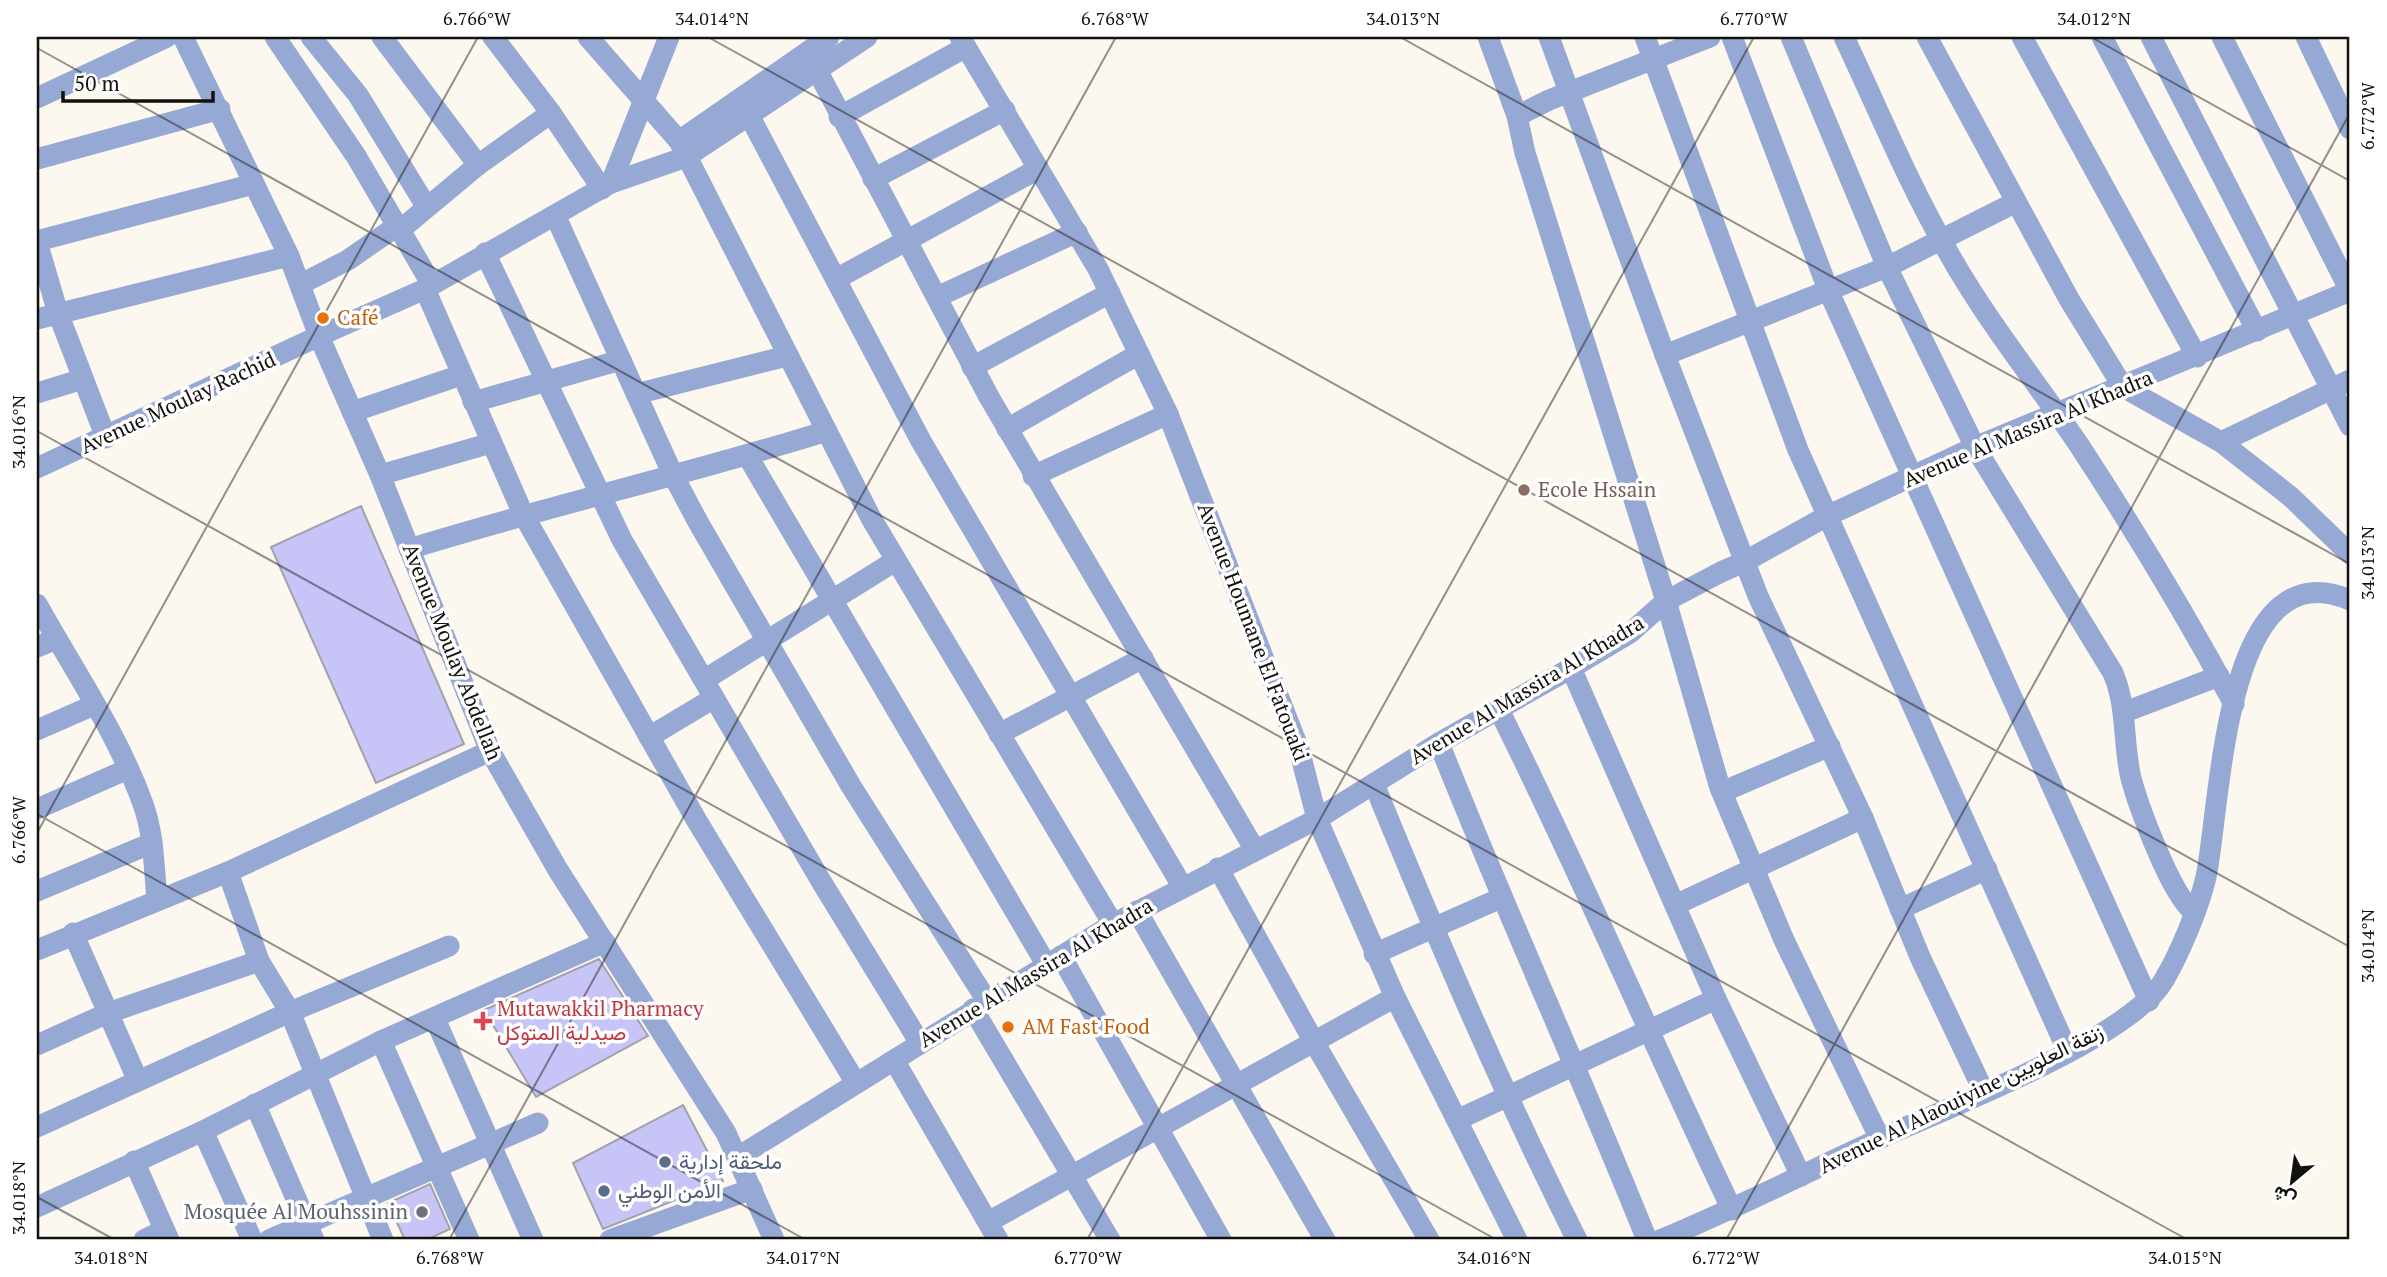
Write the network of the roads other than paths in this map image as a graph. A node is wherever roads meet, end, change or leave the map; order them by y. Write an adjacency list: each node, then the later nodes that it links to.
1 (167, 37): 28 (street)
2 (183, 37): 30 (street, Avenue Moulay Abdellah)
3 (275, 37): 47 (street)
4 (311, 37): 45 (street)
5 (382, 37): 39 (street)
6 (494, 37): 32 (street)
7 (588, 37): 29 (street)
8 (669, 37): 29 (street)
9 (829, 37): 37 (street)
10 (867, 37): 26 (street)
11 (1488, 37): 33 (street)
12 (1549, 37): 27 (street)
13 (1645, 37): 25 (street)
14 (1710, 37): 25 (street)
15 (1732, 37): 59 (street)
16 (1791, 37): 54 (street)
17 (1844, 37): 50 (street)
18 (1927, 37): 44 (street)
19 (2022, 37): 71 (street)
20 (2102, 37): 66 (street)
21 (2151, 37): 63 (street)
22 (2222, 37): 58 (street)
23 (2306, 37): 36 (street)
24 (963, 42): 31 (street, Avenue Houmane El Fatouaki); 35 (street)
25 (1653, 58): 27 (street); 65 (street)
26 (818, 72): 34 (street); 35 (street)
27 (1570, 91): 33 (street); 69 (street)
28 (37, 99)
29 (642, 101): 37 (street); 43 (street)
30 (220, 110): 38 (street); 42 (street, Avenue Moulay Abdellah)
31 (1005, 110): 40 (street, Avenue Houmane El Fatouaki); 41 (street)
32 (551, 113): 39 (street); 43 (street)
33 (1517, 116): 107 (street)
34 (750, 117): 37 (street); 55 (street)
35 (839, 117): 41 (street)
36 (2350, 129)
37 (683, 149): 43 (street, Avenue Moulay Rachid); 70 (street)
38 (37, 159)
39 (478, 164): 45 (street)
40 (1038, 169): 48 (street, Avenue Houmane El Fatouaki); 49 (street)
41 (873, 180): 49 (street)
42 (254, 184): 51 (street); 53 (street, Avenue Moulay Abdellah)
43 (606, 186): 46 (street, Avenue Moulay Rachid)
44 (2016, 202): 50 (street); 78 (street)
45 (426, 206): 47 (street)
46 (555, 215): 52 (street, Avenue Moulay Rachid); 72 (street)
47 (398, 228): 56 (street); 57 (street)
48 (1077, 232): 60 (street, Avenue Houmane El Fatouaki); 61 (street)
49 (905, 241): 55 (street); 61 (street)
50 (1942, 241): 54 (street); 84 (street)
51 (37, 242): 62 (street)
52 (485, 253): 57 (street, Avenue Moulay Rachid); 76 (street)
53 (289, 256): 56 (street, Avenue Moulay Abdellah); 62 (street)
54 (1887, 267): 59 (street); 91 (street)
55 (836, 279): 115 (street)
56 (301, 284): 67 (street, Avenue Moulay Abdellah)
57 (428, 287): 67 (street, Avenue Moulay Rachid); 74 (street)
58 (2350, 291): 63 (street, Avenue Al Massira Al Khadra)
59 (1829, 292): 65 (street); 97 (street)
60 (1110, 293): 68 (street, Avenue Houmane El Fatouaki); 73 (street)
61 (937, 297): 73 (street)
62 (58, 313): 64 (street); 75 (street)
63 (2295, 316): 66 (street, Avenue Al Massira Al Khadra); 77 (street)
64 (37, 318)
65 (1750, 321): 69 (street); 100 (street)
66 (2257, 331): 71 (street, Avenue Al Massira Al Khadra)
67 (319, 337): 82 (street, Avenue Moulay Abdellah); 88 (street, Avenue Moulay Rachid)
68 (1139, 354): 83 (street, Avenue Houmane El Fatouaki); 86 (street)
69 (1665, 355): 104 (street)
70 (787, 356): 80 (street); 87 (street)
71 (2197, 357): 78 (street, Avenue Al Massira Al Khadra)
72 (621, 360): 76 (street); 80 (street)
73 (972, 367): 86 (street)
74 (461, 375): 81 (street); 82 (street)
75 (83, 379): 79 (street); 88 (street)
76 (547, 380): 81 (street); 98 (street)
77 (2341, 385): 85 (street); 89 (street)
78 (2123, 387): 84 (street, Avenue Al Massira Al Khadra); 89 (street)
79 (37, 393)
80 (636, 394): 95 (street)
81 (473, 402): 90 (street)
82 (352, 412): 94 (street, Avenue Moulay Abdellah)
83 (1168, 414): 96 (street); 130 (street, Avenue Houmane El Fatouaki)
84 (2058, 415): 91 (street, Avenue Al Massira Al Khadra); 113 (street)
85 (2350, 426)
86 (1007, 429): 96 (street)
87 (827, 430): 92 (street); 103 (street)
88 (106, 438): 93 (street, Avenue Moulay Rachid)
89 (2221, 442): 102 (street)
90 (491, 443): 94 (street); 99 (street)
91 (1975, 447): 97 (street, Avenue Al Massira Al Khadra); 119 (street)
92 (747, 456): 95 (street); 106 (street)
93 (37, 468)
94 (380, 475): 101 (street, Avenue Moulay Abdellah)
95 (673, 475): 98 (street); 109 (street)
96 (1033, 476): 111 (street)
97 (1910, 478): 100 (street, Avenue Al Massira Al Khadra); 157 (street)
98 (598, 494): 99 (street); 114 (street)
99 (523, 514): 101 (street); 122 (street)
100 (1827, 516): 104 (street, Avenue Al Massira Al Khadra); 135 (street)
101 (409, 549): 125 (street, Avenue Moulay Abdellah)
102 (2350, 554)
103 (895, 561): 106 (street); 121 (street)
104 (1744, 562): 107 (street, Avenue Al Massira Al Khadra); 124 (street)
105 (2350, 600): 116 (street, Avenue Al Alaouiyine زنقة العلويين)
106 (831, 601): 109 (street); 153 (street)
107 (1666, 601): 112 (street, Avenue Al Massira Al Khadra); 128 (street)
108 (37, 604): 110 (street)
109 (766, 641): 114 (street); 158 (street)
110 (47, 643): 117 (street)
111 (1143, 658): 115 (street); 133 (street)
112 (1571, 668): 118 (street, Avenue Al Massira Al Khadra); 142 (street)
113 (2219, 676): 116 (street); 119 (street)
114 (709, 689): 122 (street); 165 (street)
115 (1070, 694): 121 (street); 138 (street)
116 (2234, 704): 145 (street, Avenue Al Alaouiyine زنقة العلويين)
117 (94, 705): 120 (street); 126 (street)
118 (1499, 710): 123 (street, Avenue Al Massira Al Khadra); 162 (street)
119 (2125, 712): 145 (street)
120 (37, 730)
121 (999, 734): 146 (street)
122 (649, 737): 172 (street)
123 (1438, 743): 127 (street, Avenue Al Massira Al Khadra); 140 (street)
124 (1830, 746): 128 (street); 131 (street)
125 (490, 751): 137 (street); 149 (street, Avenue Moulay Abdellah)
126 (128, 769): 129 (street); 132 (street)
127 (1374, 784): 130 (street, Avenue Al Massira Al Khadra); 147 (street)
128 (1722, 792): 136 (street)
129 (37, 809)
130 (1317, 818): 133 (street, Avenue Al Massira Al Khadra); 152 (street, Avenue Houmane El Fatouaki)
131 (1863, 818): 136 (street); 143 (street)
132 (152, 843): 139 (street); 141 (street)
133 (1255, 850): 134 (street, Avenue Al Massira Al Khadra)
134 (1218, 868): 138 (street, Avenue Al Massira Al Khadra); 164 (street)
135 (1987, 869): 143 (street); 167 (street)
136 (1753, 870): 142 (street); 182 (street)
137 (228, 872): 141 (street); 154 (street)
138 (1182, 886): 144 (street, Avenue Al Massira Al Khadra)
139 (37, 891)
140 (1501, 898): 147 (street); 169 (street)
141 (157, 900): 148 (street)
142 (1675, 905): 156 (street)
143 (1900, 909): 174 (street)
144 (1137, 911): 146 (street, Avenue Al Massira Al Khadra); 173 (street)
145 (2193, 911): 157 (street, Avenue Al Alaouiyine زنقة العلويين)
146 (1113, 924): 153 (street, Avenue Al Massira Al Khadra)
147 (1433, 928): 152 (street); 175 (street)
148 (74, 933): 151 (street); 160 (street)
149 (605, 942): 161 (street); 184 (street, Avenue Moulay Abdellah)
150 (449, 946): 159 (street)
151 (37, 950)
152 (1374, 954): 155 (street, Avenue Houmane El Fatouaki)
153 (1053, 960): 158 (street, Avenue Al Massira Al Khadra); 180 (street)
154 (259, 961): 159 (street); 160 (street)
155 (1395, 997): 164 (street); 177 (street, Avenue Houmane El Fatouaki)
156 (1716, 999): 162 (street); 188 (street)
157 (2149, 1001): 167 (street, Avenue Al Alaouiyine زنقة العلويين)
158 (980, 1005): 165 (street, Avenue Al Massira Al Khadra); 187 (street)
159 (290, 1012): 170 (street); 171 (street)
160 (108, 1013): 166 (street); 171 (street)
161 (435, 1019): 163 (street); 183 (street)
162 (1647, 1031): 169 (street); 192 (street)
163 (381, 1041): 170 (street); 186 (street)
164 (1314, 1042): 173 (street); 207 (street)
165 (920, 1044): 168 (street, Avenue Al Massira Al Khadra)
166 (37, 1045)
167 (2068, 1052): 174 (street, Avenue Al Alaouiyine زنقة العلويين)
168 (894, 1060): 172 (street, Avenue Al Massira Al Khadra); 193 (street)
169 (1576, 1064): 175 (street); 210 (street)
170 (315, 1074): 176 (street); 190 (street)
171 (138, 1081): 179 (street)
172 (856, 1083): 184 (street, Avenue Al Massira Al Khadra)
173 (1238, 1084): 180 (street); 206 (street)
174 (1984, 1092): 182 (street, Avenue Al Alaouiyine زنقة العلويين)
175 (1508, 1097): 177 (street); 209 (street)
176 (255, 1104): 181 (street); 194 (street)
177 (1457, 1120): 208 (street, Avenue Houmane El Fatouaki)
178 (538, 1124): 183 (street)
179 (37, 1127)
180 (1159, 1129): 187 (street); 205 (street)
181 (203, 1131): 185 (street); 197 (street)
182 (1880, 1139): 188 (street, Avenue Al Alaouiyine زنقة العلويين)
183 (490, 1144): 186 (street); 201 (street)
184 (738, 1157): 189 (street, Avenue Moulay Abdellah)
185 (134, 1161): 191 (street); 195 (street)
186 (436, 1166): 190 (street); 200 (street)
187 (1073, 1176): 193 (street); 204 (street)
188 (1801, 1176): 192 (street, Avenue Al Alaouiyine زنقة العلويين)
189 (752, 1189): 202 (street); 203 (street, Avenue Moulay Abdellah)
190 (365, 1197): 194 (street); 199 (street)
191 (37, 1207)
192 (1732, 1210): 211 (street, Avenue Al Alaouiyine زنقة العلويين)
193 (993, 1231)
194 (311, 1232): 198 (street)
195 (167, 1235): 196 (street)
196 (144, 1240)
197 (252, 1240)
198 (269, 1240)
199 (383, 1240)
200 (469, 1240)
201 (533, 1240)
202 (610, 1240)
203 (774, 1240)
204 (1110, 1240)
205 (1222, 1240)
206 (1325, 1240)
207 (1429, 1240)
208 (1517, 1240)
209 (1577, 1240)
210 (1647, 1240)
211 (1660, 1240)

